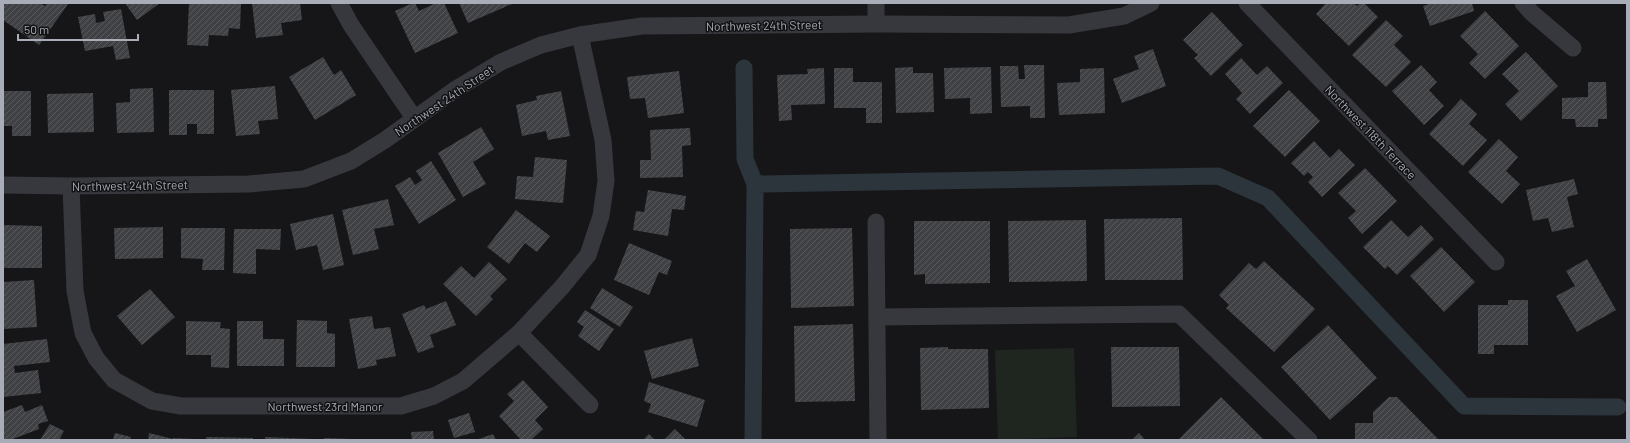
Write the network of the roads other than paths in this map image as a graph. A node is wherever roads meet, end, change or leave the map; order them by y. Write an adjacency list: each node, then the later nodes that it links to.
1 (339, 3): 9 (street)
2 (876, 3): 6 (street)
3 (1151, 3): 6 (street, Northwest 24th Street)
4 (1247, 3): 13 (street, Northwest 118th Terrace)
5 (1523, 3): 8 (street)
6 (876, 24): 7 (street, Northwest 24th Street)
7 (580, 35): 9 (street, Northwest 24th Street); 15 (street, Northwest 23rd Manor)
8 (1573, 48)
9 (414, 118): 11 (street, Northwest 24th Street)
10 (3, 185): 11 (street, Northwest 24th Street)
11 (71, 186): 15 (street, Northwest 23rd Manor)
12 (876, 222): 14 (street)
13 (1496, 262)
14 (877, 317): 17 (street); 18 (street)
15 (519, 334): 16 (street)
16 (590, 405)
17 (878, 440)
18 (1309, 440)

